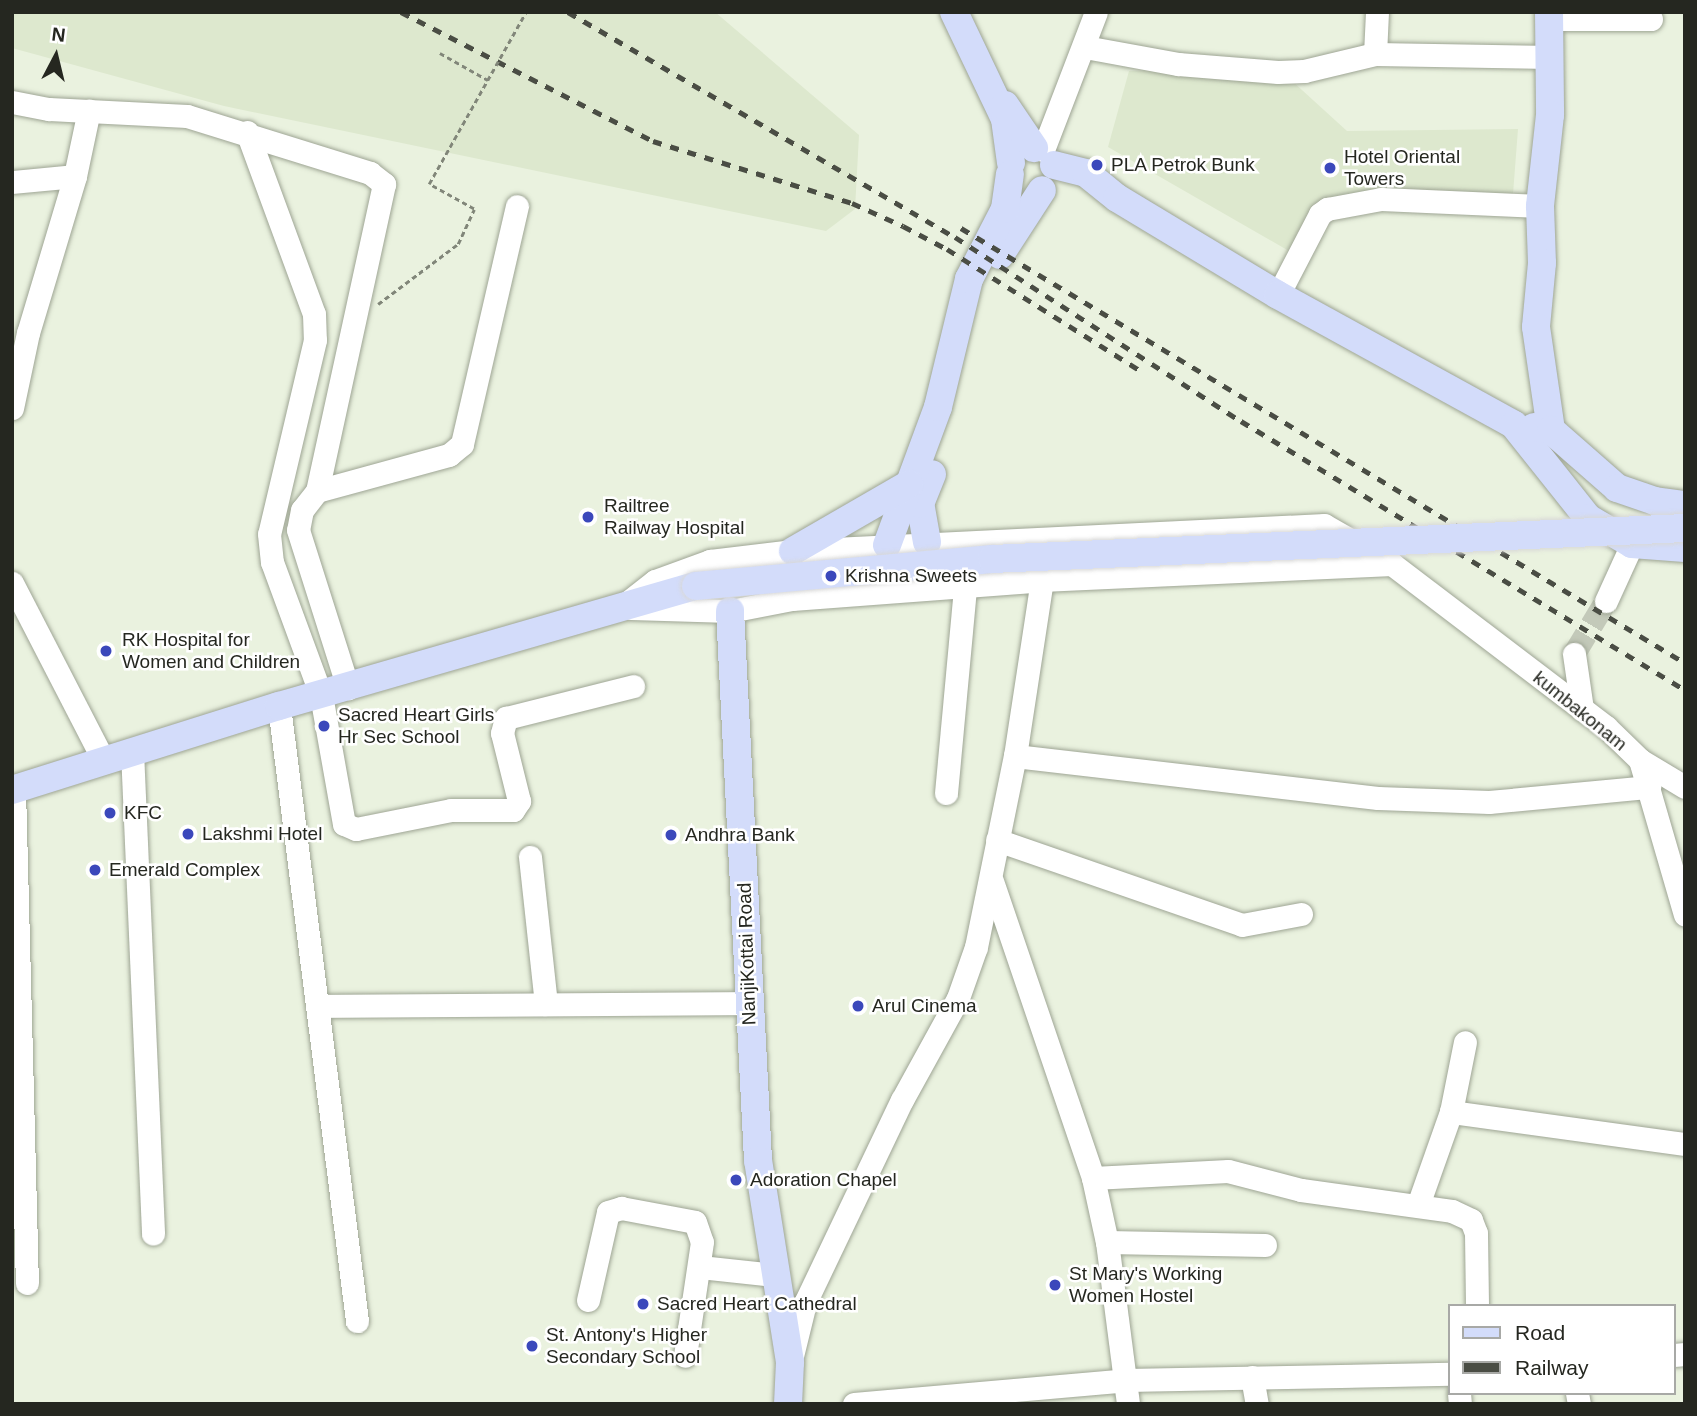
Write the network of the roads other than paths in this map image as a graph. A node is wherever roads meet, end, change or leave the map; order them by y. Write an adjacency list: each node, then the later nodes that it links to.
1 (954, 12): 12 (main road)
2 (1096, 12): 6 (street)
3 (1377, 12): 7 (street)
4 (1550, 16): 5 (street); 8 (main road)
5 (1651, 19)
6 (1085, 47): 7 (street); 12 (street)
7 (1375, 54): 8 (street)
8 (1551, 57): 16 (main road)
9 (12, 102): 10 (street)
10 (89, 110): 11 (street); 13 (street)
11 (247, 132): 22 (street); 41 (street)
12 (1035, 168): 17 (main road); 21 (main road); 26 (main road)
13 (75, 176): 14 (street); 18 (street)
14 (12, 181)
15 (517, 206): 22 (street)
16 (1540, 206): 17 (street); 20 (main road)
17 (1279, 295): 19 (main road)
18 (12, 408)
19 (1514, 425): 20 (main road); 27 (main road)
20 (1551, 430): 23 (main road)
21 (909, 484): 28 (main road); 30 (main road)
22 (317, 491): 40 (street)
23 (1685, 505)
24 (1685, 528): 36 (main road, bridge)
25 (1040, 536): 26 (street, kumbakonam); 31 (street, kumbakonam); 32 (street)
26 (928, 542): 28 (street, kumbakonam)
27 (1632, 544): 29 (main road); 35 (street)
28 (887, 545): 30 (street, kumbakonam)
29 (1685, 548)
30 (793, 551): 36 (street, kumbakonam)
31 (1392, 564): 32 (street); 43 (street, kumbakonam)
32 (1042, 580): 34 (street); 45 (street)
33 (12, 583): 46 (street)
34 (965, 587): 37 (street); 51 (street)
35 (1606, 601)
36 (620, 608): 37 (street); 40 (main road)
37 (730, 611): 57 (main road, NanjiKottai Road)
38 (1574, 654): 43 (street)
39 (633, 686): 41 (street)
40 (348, 688): 41 (main road)
41 (321, 695): 42 (main road)
42 (279, 706): 44 (main road); 59 (street)
43 (1582, 709): 47 (street, kumbakonam)
44 (131, 751): 46 (main road); 65 (street)
45 (1015, 756): 48 (street); 52 (street)
46 (103, 759): 50 (main road)
47 (1640, 760): 48 (street, kumbakonam); 49 (street)
48 (1649, 787): 56 (street, kumbakonam)
49 (1685, 787)
50 (13, 789): 70 (street)
51 (946, 793)
52 (997, 840): 54 (street); 55 (street)
53 (530, 857): 58 (street)
54 (992, 881): 63 (street); 75 (street)
55 (1301, 914)
56 (1685, 915)
57 (749, 1003): 58 (street); 69 (main road, NanjiKottai Road)
58 (546, 1004): 59 (street)
59 (317, 1006): 73 (street)
60 (1465, 1042): 61 (street)
61 (1451, 1112): 62 (street); 64 (street)
62 (1685, 1143)
63 (1093, 1178): 64 (street); 66 (street)
64 (1418, 1205): 72 (street)
65 (153, 1234)
66 (1107, 1242): 67 (street); 78 (street)
67 (1265, 1245)
68 (700, 1267): 69 (street); 71 (street); 74 (street)
69 (775, 1275): 75 (main road, NanjiKottai Road)
70 (27, 1283)
71 (588, 1300)
72 (1477, 1304)
73 (357, 1321)
74 (685, 1356)
75 (790, 1362): 80 (main road, NanjiKottai Road)
76 (1448, 1374): 77 (street)
77 (1252, 1377): 78 (street); 83 (street)
78 (1126, 1380): 79 (street); 82 (street)
79 (987, 1399): 81 (street)
80 (788, 1404)
81 (854, 1404)
82 (1128, 1404)
83 (1257, 1404)

